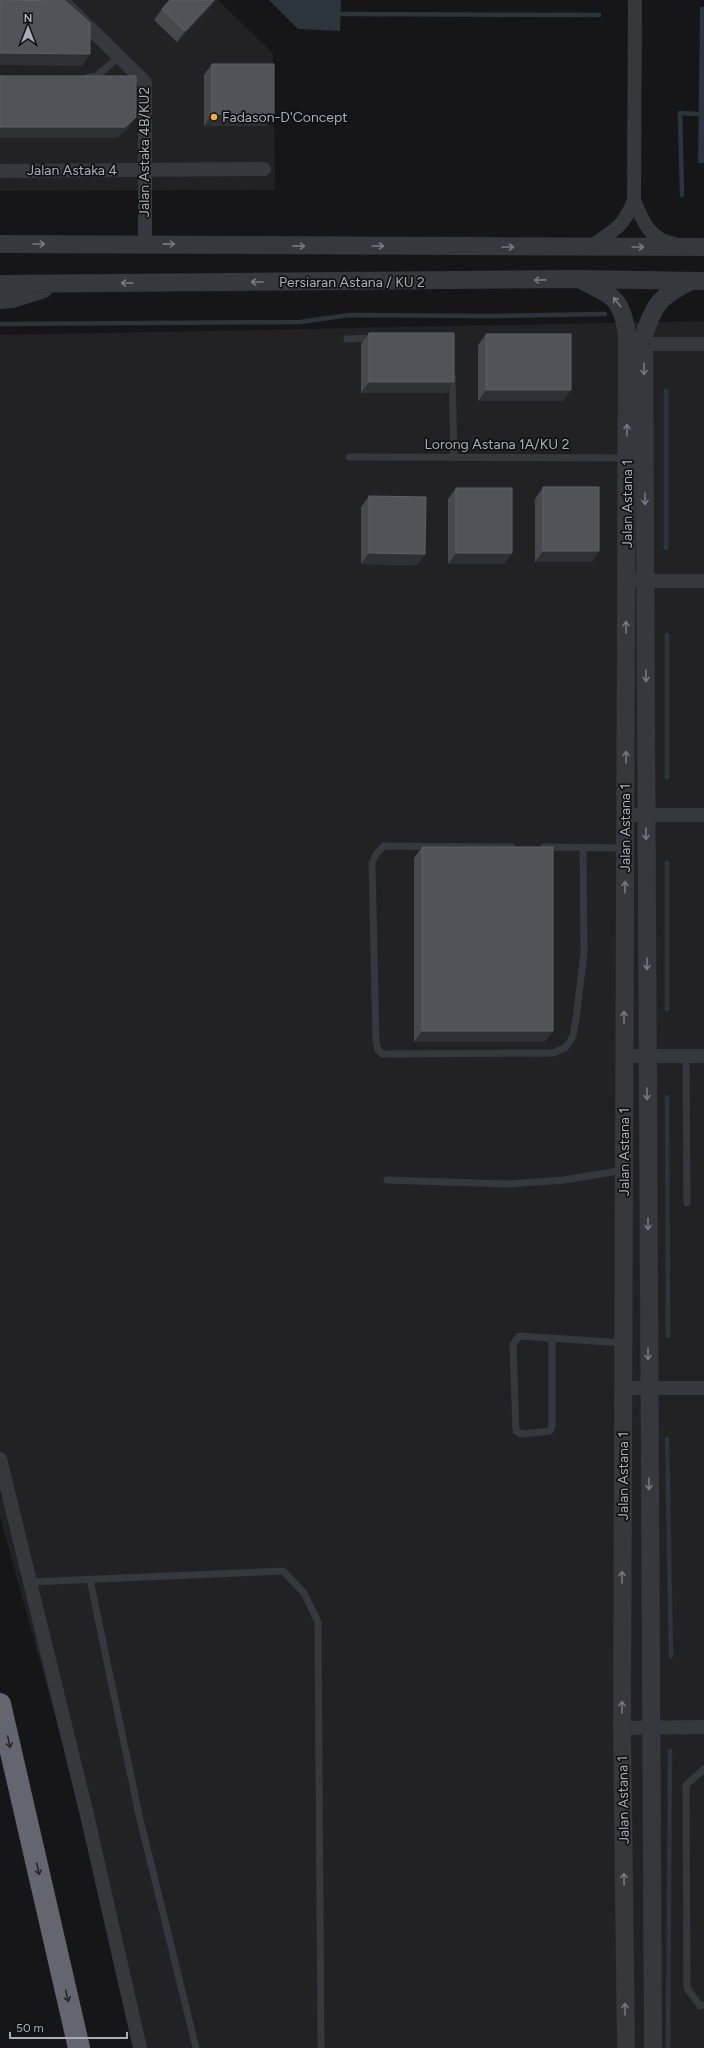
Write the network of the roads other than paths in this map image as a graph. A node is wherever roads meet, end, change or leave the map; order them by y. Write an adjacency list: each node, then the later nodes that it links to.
1 (60, 0): 3 (street, Jalan Astaka 4B/KU2)
2 (635, 0): 8 (street)
3 (120, 58): 4 (lane); 6 (street, Jalan Astaka 4B/KU2)
4 (82, 77)
5 (264, 169): 6 (street, Jalan Astaka 4)
6 (144, 170): 7 (street, Jalan Astaka 4); 10 (street, Jalan Astaka 4B/KU2)
7 (0, 171)
8 (634, 200): 11 (street); 12 (street)
9 (0, 244): 10 (street, one-way to 10)
10 (145, 244): 11 (street, one-way to 11)
11 (590, 247): 12 (street, one-way to 12)
12 (697, 247)
13 (579, 280): 14 (street, Persiaran Astana / KU 2); 15 (street, Persiaran Astana / KU 2, one-way to 15); 25 (street, Jalan Astana 1, one-way to 13)
14 (697, 281): 20 (street, Jalan Astana 1)
15 (60, 283): 16 (street, Persiaran Astana / KU 2); 17 (street)
16 (0, 284)
17 (0, 300)
18 (386, 338): 19 (lane)
19 (347, 339)
20 (644, 344): 21 (street); 25 (street, Jalan Astana 1, one-way to 25)
21 (704, 344)
22 (452, 371): 24 (lane)
23 (350, 457): 24 (lane, Lorong Astana 1A/KU 2)
24 (454, 457): 25 (lane, Lorong Astana 1A/KU 2)
25 (636, 457): 26 (street, Jalan Astana 1); 27 (street, Jalan Astana 1, one-way to 27)
26 (626, 581): 27 (street); 29 (street, Jalan Astana 1, one-way to 26)
27 (645, 581): 28 (street); 30 (street, Jalan Astana 1, one-way to 30)
28 (704, 581)
29 (625, 815): 30 (street); 35 (street, Jalan Astana 1)
30 (646, 815): 31 (street); 36 (street, Jalan Astana 1, one-way to 36)
31 (704, 815)
32 (519, 847): 34 (lane)
33 (535, 847): 34 (lane)
34 (583, 848): 35 (lane)
35 (625, 848): 37 (street, Jalan Astana 1, one-way to 35)
36 (647, 1055): 37 (street); 38 (street); 46 (street, Jalan Astana 1, one-way to 46)
37 (624, 1056): 40 (street, Jalan Astana 1)
38 (686, 1056): 39 (street); 42 (lane)
39 (704, 1056)
40 (624, 1170): 41 (lane); 44 (street, Jalan Astana 1)
41 (387, 1180)
42 (687, 1203)
43 (552, 1338): 43 (lane); 44 (lane)
44 (623, 1343): 45 (street, Jalan Astana 1)
45 (623, 1388): 46 (street); 53 (street, Jalan Astana 1, one-way to 45)
46 (649, 1388): 47 (street); 54 (street, Jalan Astana 1, one-way to 54)
47 (704, 1388)
48 (0, 1459): 50 (street)
49 (90, 1580): 50 (lane); 59 (lane); 60 (lane)
50 (30, 1582): 58 (street)
51 (0, 1704): 57 (highway, one-way to 57)
52 (704, 1727): 54 (street)
53 (622, 1728): 54 (street); 61 (street, Jalan Astana 1, one-way to 53)
54 (650, 1728): 62 (street, Jalan Astana 1)
55 (704, 1768): 56 (lane)
56 (704, 2005)
57 (79, 2048)
58 (140, 2048)
59 (196, 2048)
60 (321, 2048)
61 (626, 2048)
62 (653, 2048)

